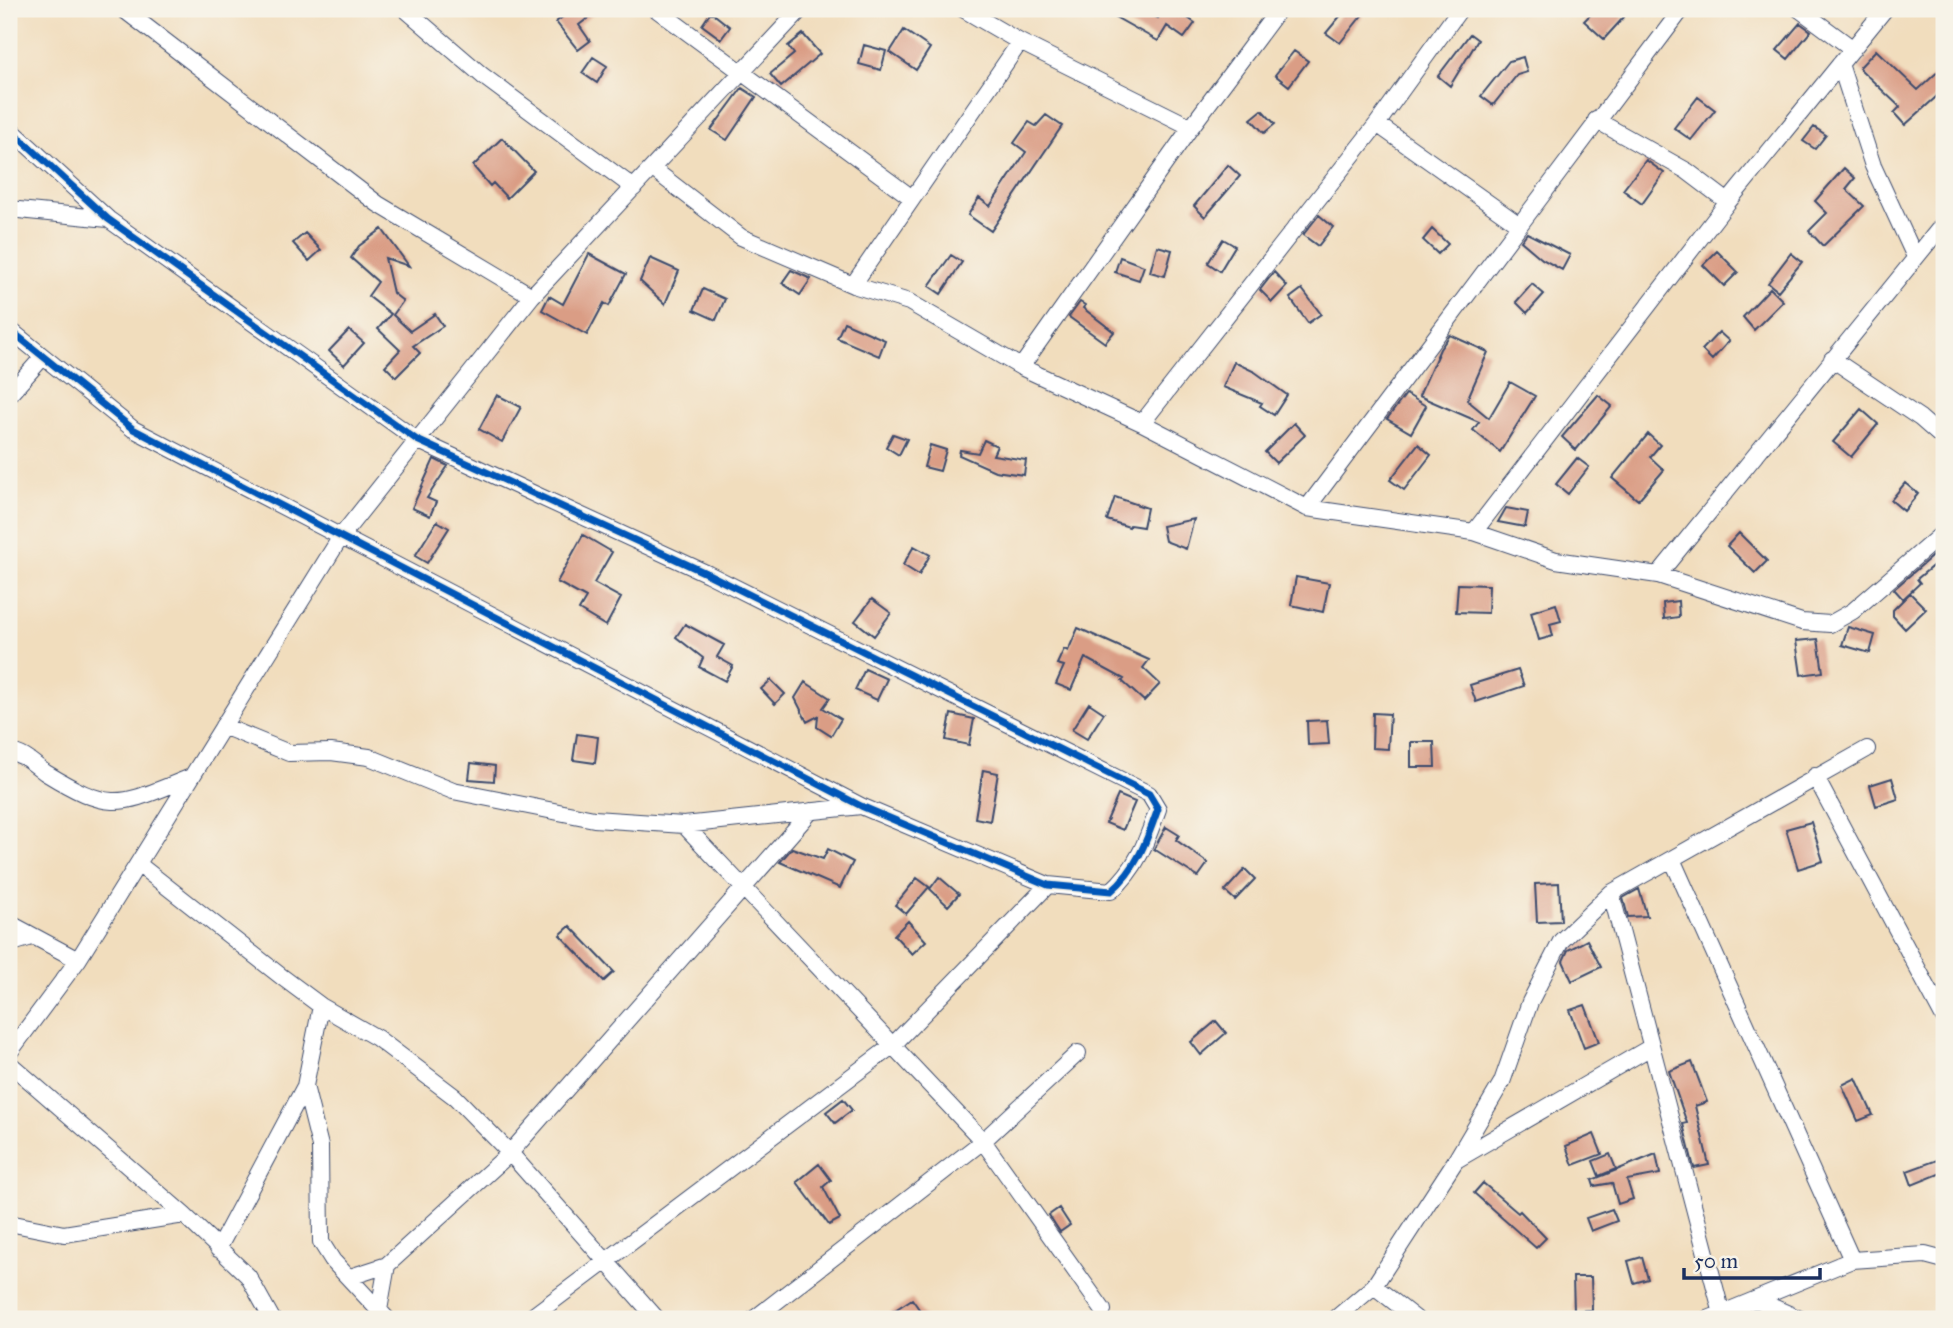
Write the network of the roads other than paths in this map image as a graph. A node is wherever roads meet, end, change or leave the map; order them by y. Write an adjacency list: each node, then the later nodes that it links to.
1 (123, 9): 29 (street)
2 (405, 9): 20 (street)
3 (656, 9): 14 (street)
4 (801, 9): 14 (street)
5 (963, 9): 11 (street)
6 (1279, 9): 17 (street)
7 (1460, 9): 16 (street)
8 (1682, 9): 15 (street)
9 (1799, 9): 12 (street)
10 (1885, 9): 12 (street)
11 (1020, 42): 17 (street); 21 (street)
12 (1853, 49): 13 (street)
13 (1840, 64): 22 (street); 27 (street)
14 (741, 74): 19 (street); 21 (street)
15 (1596, 120): 22 (street); 26 (street)
16 (1377, 124): 26 (street); 35 (street)
17 (1191, 127): 33 (street)
18 (9, 128): 24 (street)
19 (653, 169): 20 (street); 28 (street)
20 (634, 188): 29 (street)
21 (912, 198): 28 (street)
22 (1728, 202): 39 (street)
23 (9, 209): 24 (street)
24 (108, 219): 37 (street)
25 (1944, 223): 27 (street)
26 (1518, 224): 38 (street)
27 (1915, 257): 32 (street)
28 (853, 285): 33 (street)
29 (532, 296): 37 (street)
30 (9, 329): 31 (street)
31 (42, 358): 34 (street); 41 (street)
32 (1832, 359): 36 (street); 42 (street)
33 (1021, 367): 35 (street)
34 (9, 394)
35 (1142, 423): 38 (street)
36 (1944, 439)
37 (417, 440): 41 (street); 53 (street)
38 (1307, 508): 39 (street)
39 (1474, 532): 42 (street)
40 (1944, 532): 42 (street)
41 (342, 535): 43 (street); 48 (street)
42 (1658, 575)
43 (223, 726): 47 (street); 50 (street)
44 (1867, 749): 46 (street)
45 (9, 752): 47 (street)
46 (1815, 776): 51 (street); 60 (street)
47 (189, 778): 52 (street)
48 (861, 806): 49 (street); 53 (street)
49 (811, 811): 50 (street); 54 (street)
50 (684, 825): 54 (street)
51 (1672, 859): 55 (street); 74 (street)
52 (138, 864): 58 (street); 59 (street)
53 (1048, 886): 61 (street)
54 (744, 889): 61 (street); 68 (street)
55 (1611, 893): 62 (street); 69 (street)
56 (9, 923): 57 (street)
57 (18, 939): 58 (street)
58 (78, 960): 63 (street)
59 (321, 1006): 66 (street); 68 (street)
60 (1944, 1018)
61 (892, 1046): 67 (street); 75 (street)
62 (1651, 1047): 69 (street); 82 (street)
63 (9, 1053)
64 (1078, 1053): 67 (street)
65 (9, 1063): 70 (street)
66 (305, 1086): 72 (street); 77 (street)
67 (983, 1141): 80 (street); 86 (street)
68 (510, 1153): 75 (street); 76 (street)
69 (1456, 1160): 78 (street)
70 (184, 1215): 71 (street); 72 (street)
71 (9, 1223)
72 (218, 1249): 83 (street)
73 (1944, 1259): 74 (street)
74 (1852, 1260): 79 (street)
75 (604, 1262): 84 (street); 85 (street)
76 (387, 1265): 77 (street); 81 (street)
77 (350, 1276): 81 (street)
78 (1374, 1286): 87 (street); 88 (street)
79 (1757, 1300): 82 (street); 89 (street)
80 (1102, 1310)
81 (383, 1315)
82 (1715, 1317)
83 (272, 1319)
84 (529, 1319)
85 (657, 1319)
86 (754, 1319)
87 (1335, 1319)
88 (1416, 1319)
89 (1800, 1319)

